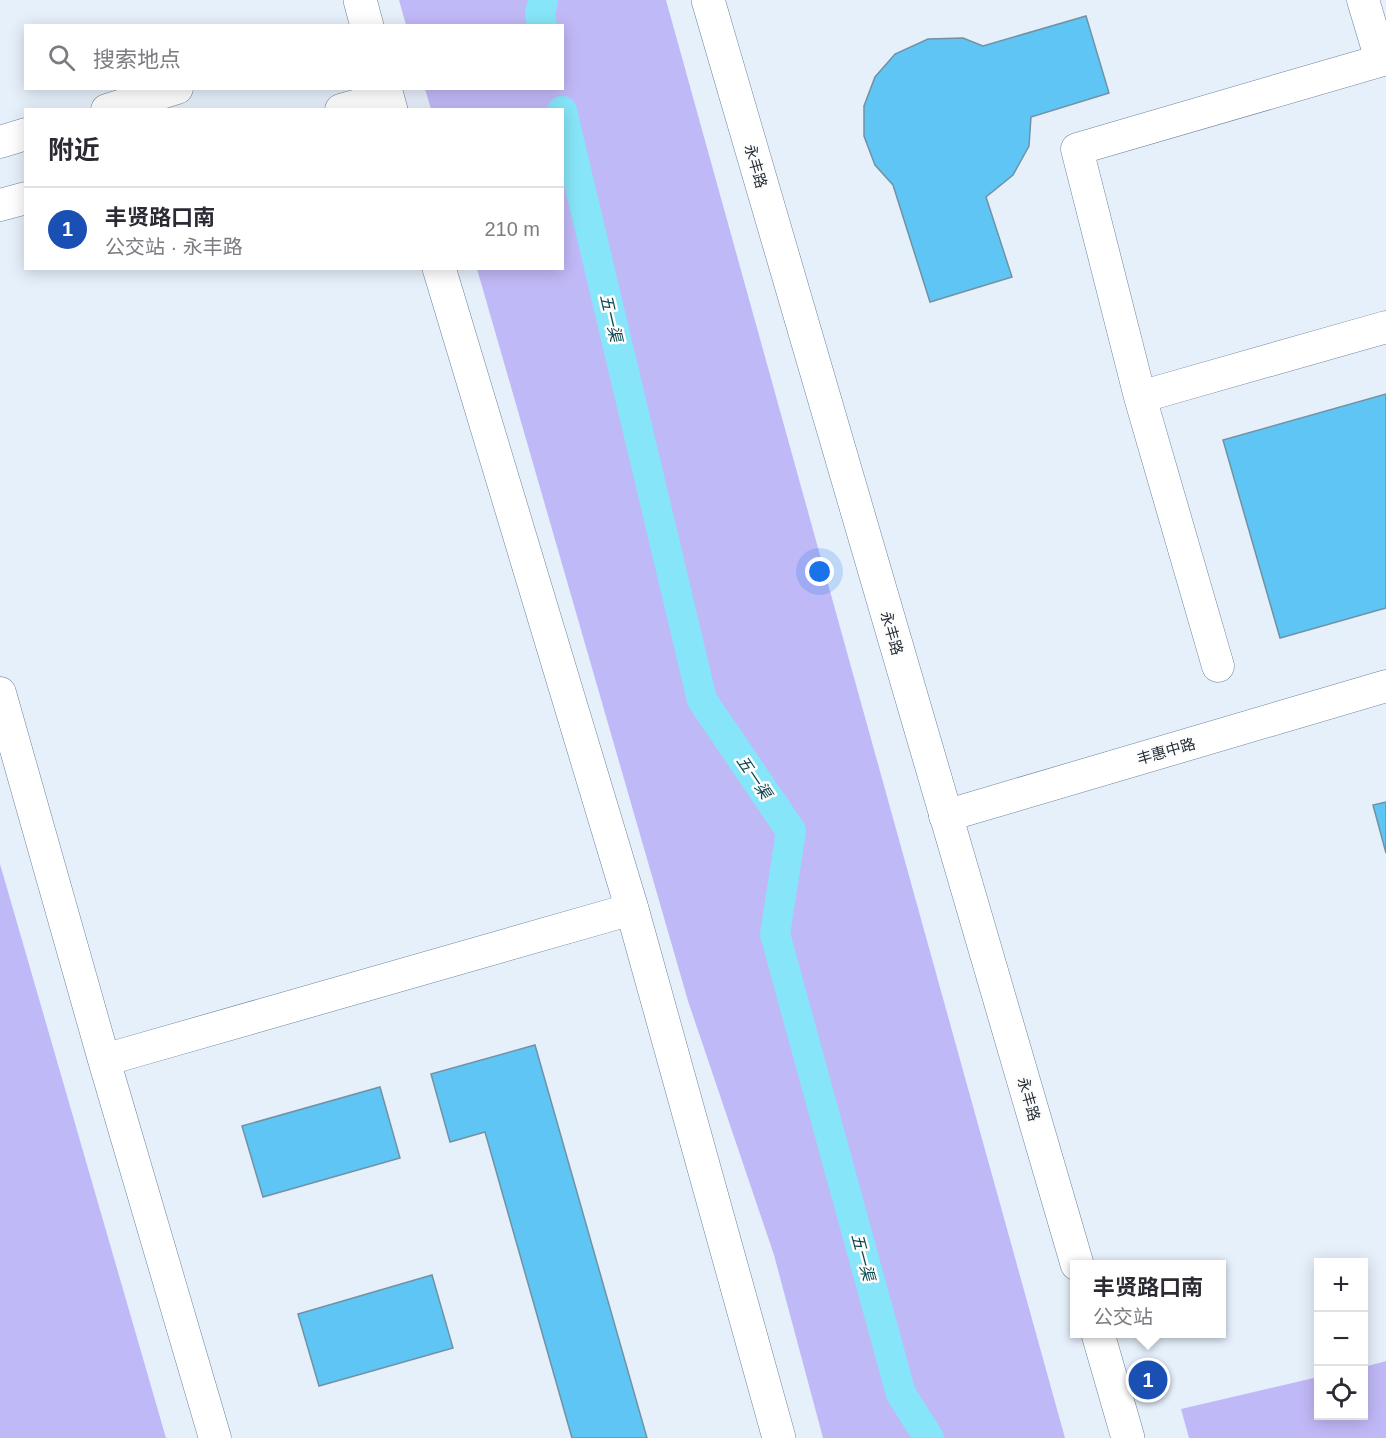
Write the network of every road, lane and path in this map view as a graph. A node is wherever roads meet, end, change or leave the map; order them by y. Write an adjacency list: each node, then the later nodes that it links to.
1 (360, 0): 4 (main road)
2 (708, 0): 20 (main road, 永丰路)
3 (1364, 0): 5 (street)
4 (366, 24)
5 (1384, 60): 16 (street)
6 (171, 90): 8 (street)
7 (388, 98): 9 (street)
8 (113, 108)
9 (349, 108)
10 (24, 135): 11 (street)
11 (0, 142)
12 (24, 199): 13 (street)
13 (0, 205)
14 (440, 270): 21 (main road)
15 (1386, 327): 16 (street)
16 (1140, 397): 17 (street)
17 (1218, 666)
18 (1386, 686): 20 (street, 丰惠中路)
19 (0, 693): 22 (street)
20 (945, 816): 23 (main road, 永丰路)
21 (632, 909): 22 (street); 26 (main road)
22 (104, 1060): 25 (street)
23 (1076, 1260)
24 (1099, 1338): 27 (main road)
25 (215, 1438)
26 (779, 1438)
27 (1128, 1438)

